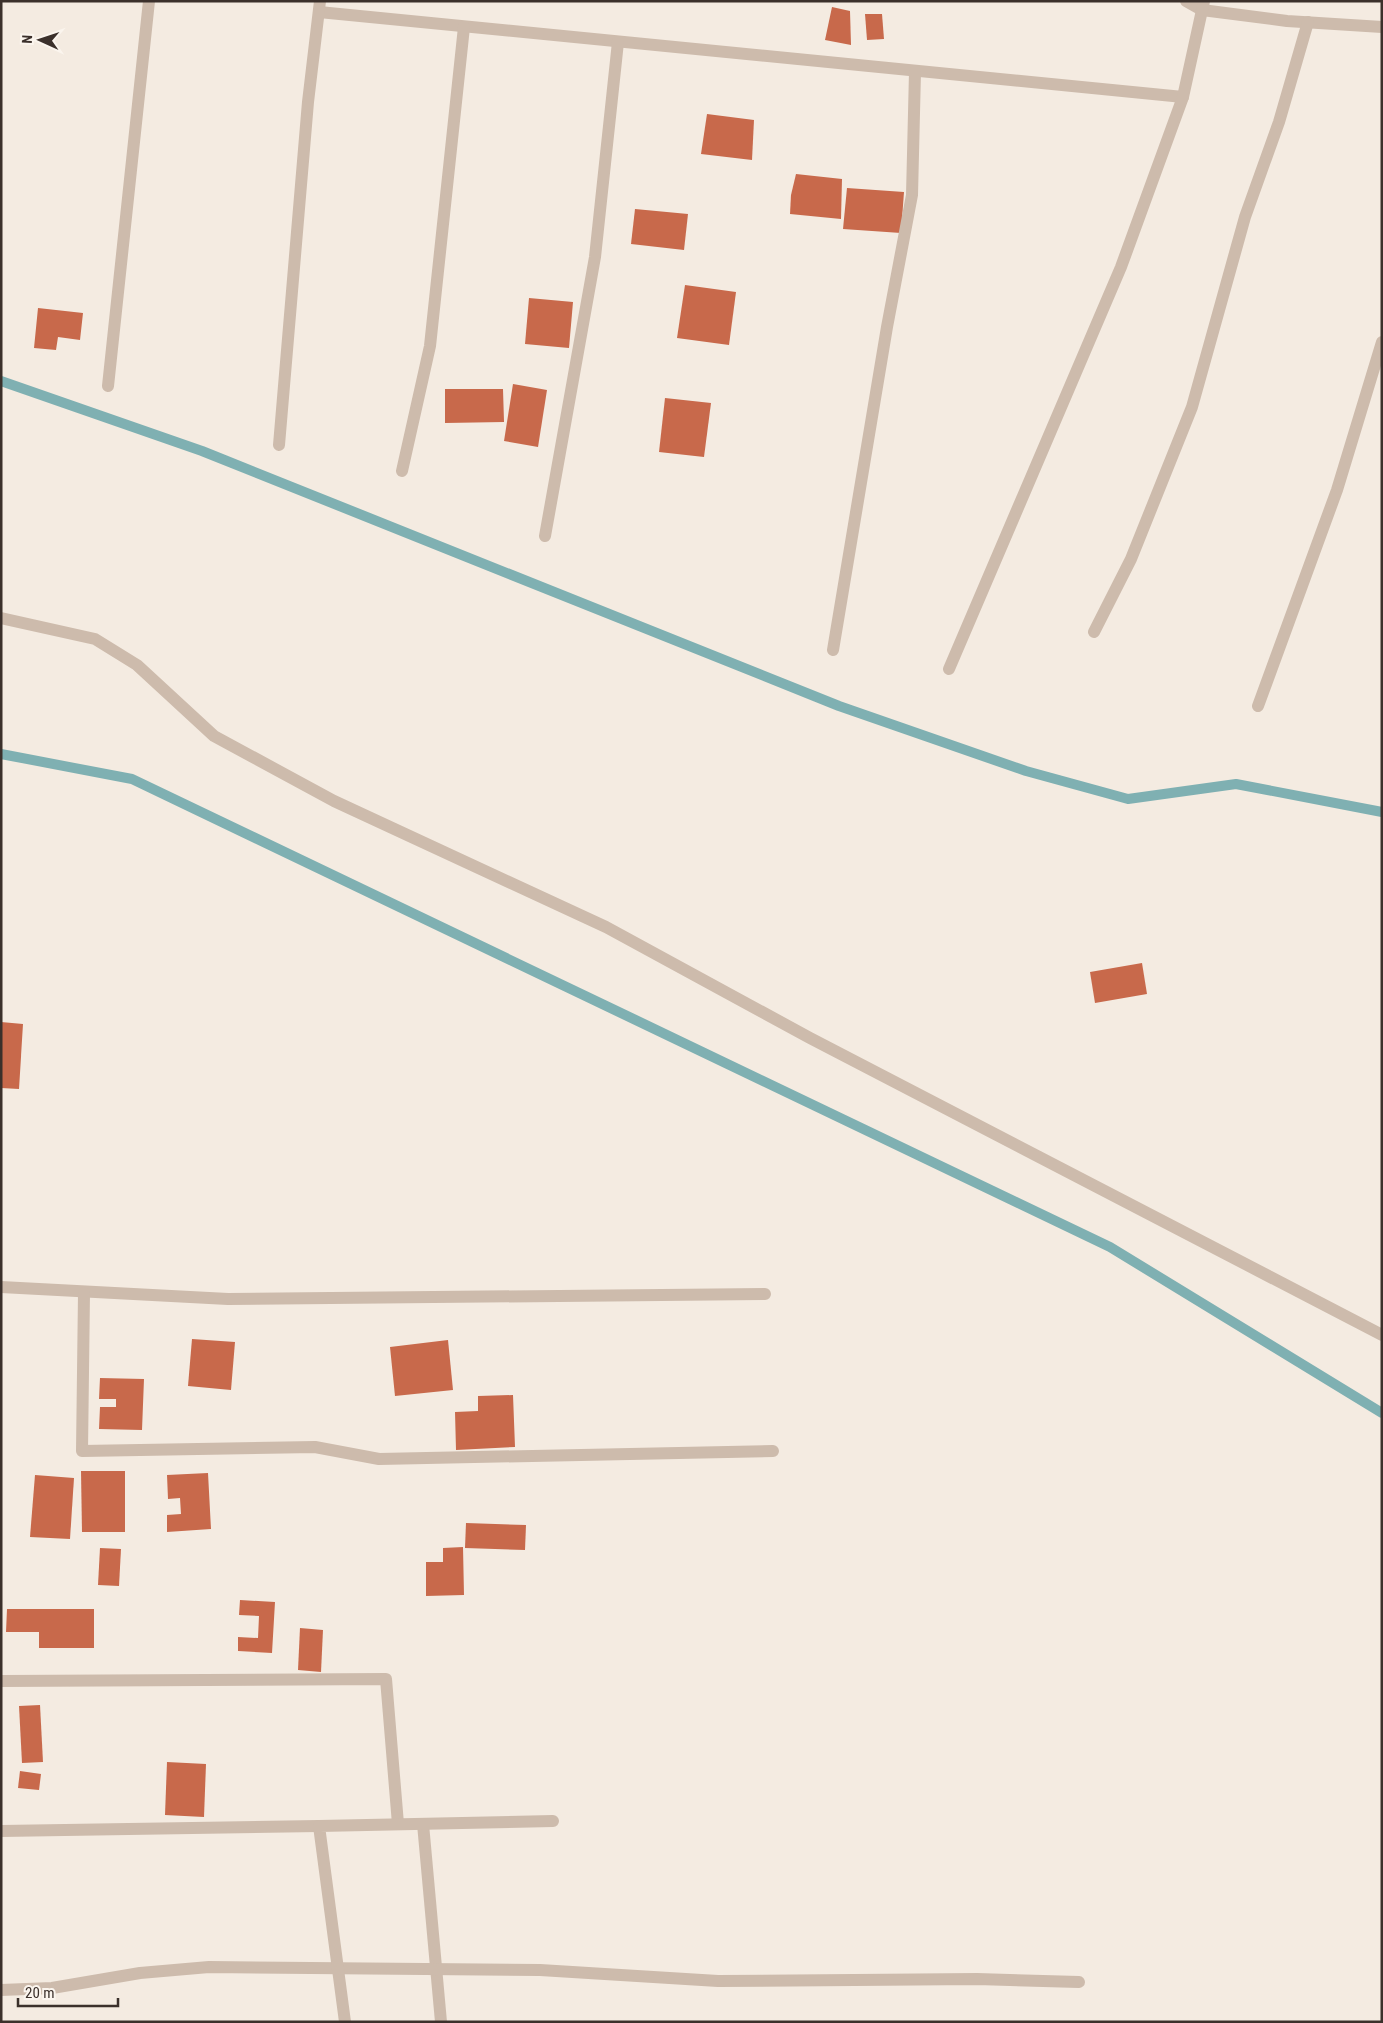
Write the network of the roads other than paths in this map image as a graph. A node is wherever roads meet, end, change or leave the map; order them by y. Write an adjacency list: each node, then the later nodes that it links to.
1 (149, 1): 12 (street)
2 (1186, 1): 3 (street)
3 (1203, 6): 5 (street); 10 (street)
4 (319, 7): 6 (street); 13 (street)
5 (1308, 22): 7 (street); 17 (street)
6 (464, 27): 8 (street); 14 (street)
7 (1382, 27)
8 (618, 42): 9 (street); 15 (street)
9 (915, 72): 10 (street); 18 (street)
10 (1183, 97): 19 (street)
11 (1382, 342): 20 (street)
12 (108, 386)
13 (279, 445)
14 (402, 472)
15 (545, 536)
16 (1, 618): 24 (street)
17 (1094, 632)
18 (833, 650)
19 (949, 669)
20 (1258, 706)
21 (1, 1287): 22 (street)
22 (84, 1293): 23 (street); 25 (street)
23 (765, 1294)
24 (1382, 1336)
25 (773, 1451)
26 (1, 1681): 28 (street)
27 (553, 1821): 29 (street)
28 (398, 1824): 29 (street); 30 (street)
29 (423, 1824): 33 (street)
30 (319, 1826): 31 (street); 32 (street)
31 (1, 1831)
32 (337, 1968): 33 (street); 35 (street); 36 (street)
33 (436, 1969): 34 (street); 37 (street)
34 (1079, 1982)
35 (1, 1990)
36 (345, 2022)
37 (441, 2022)

